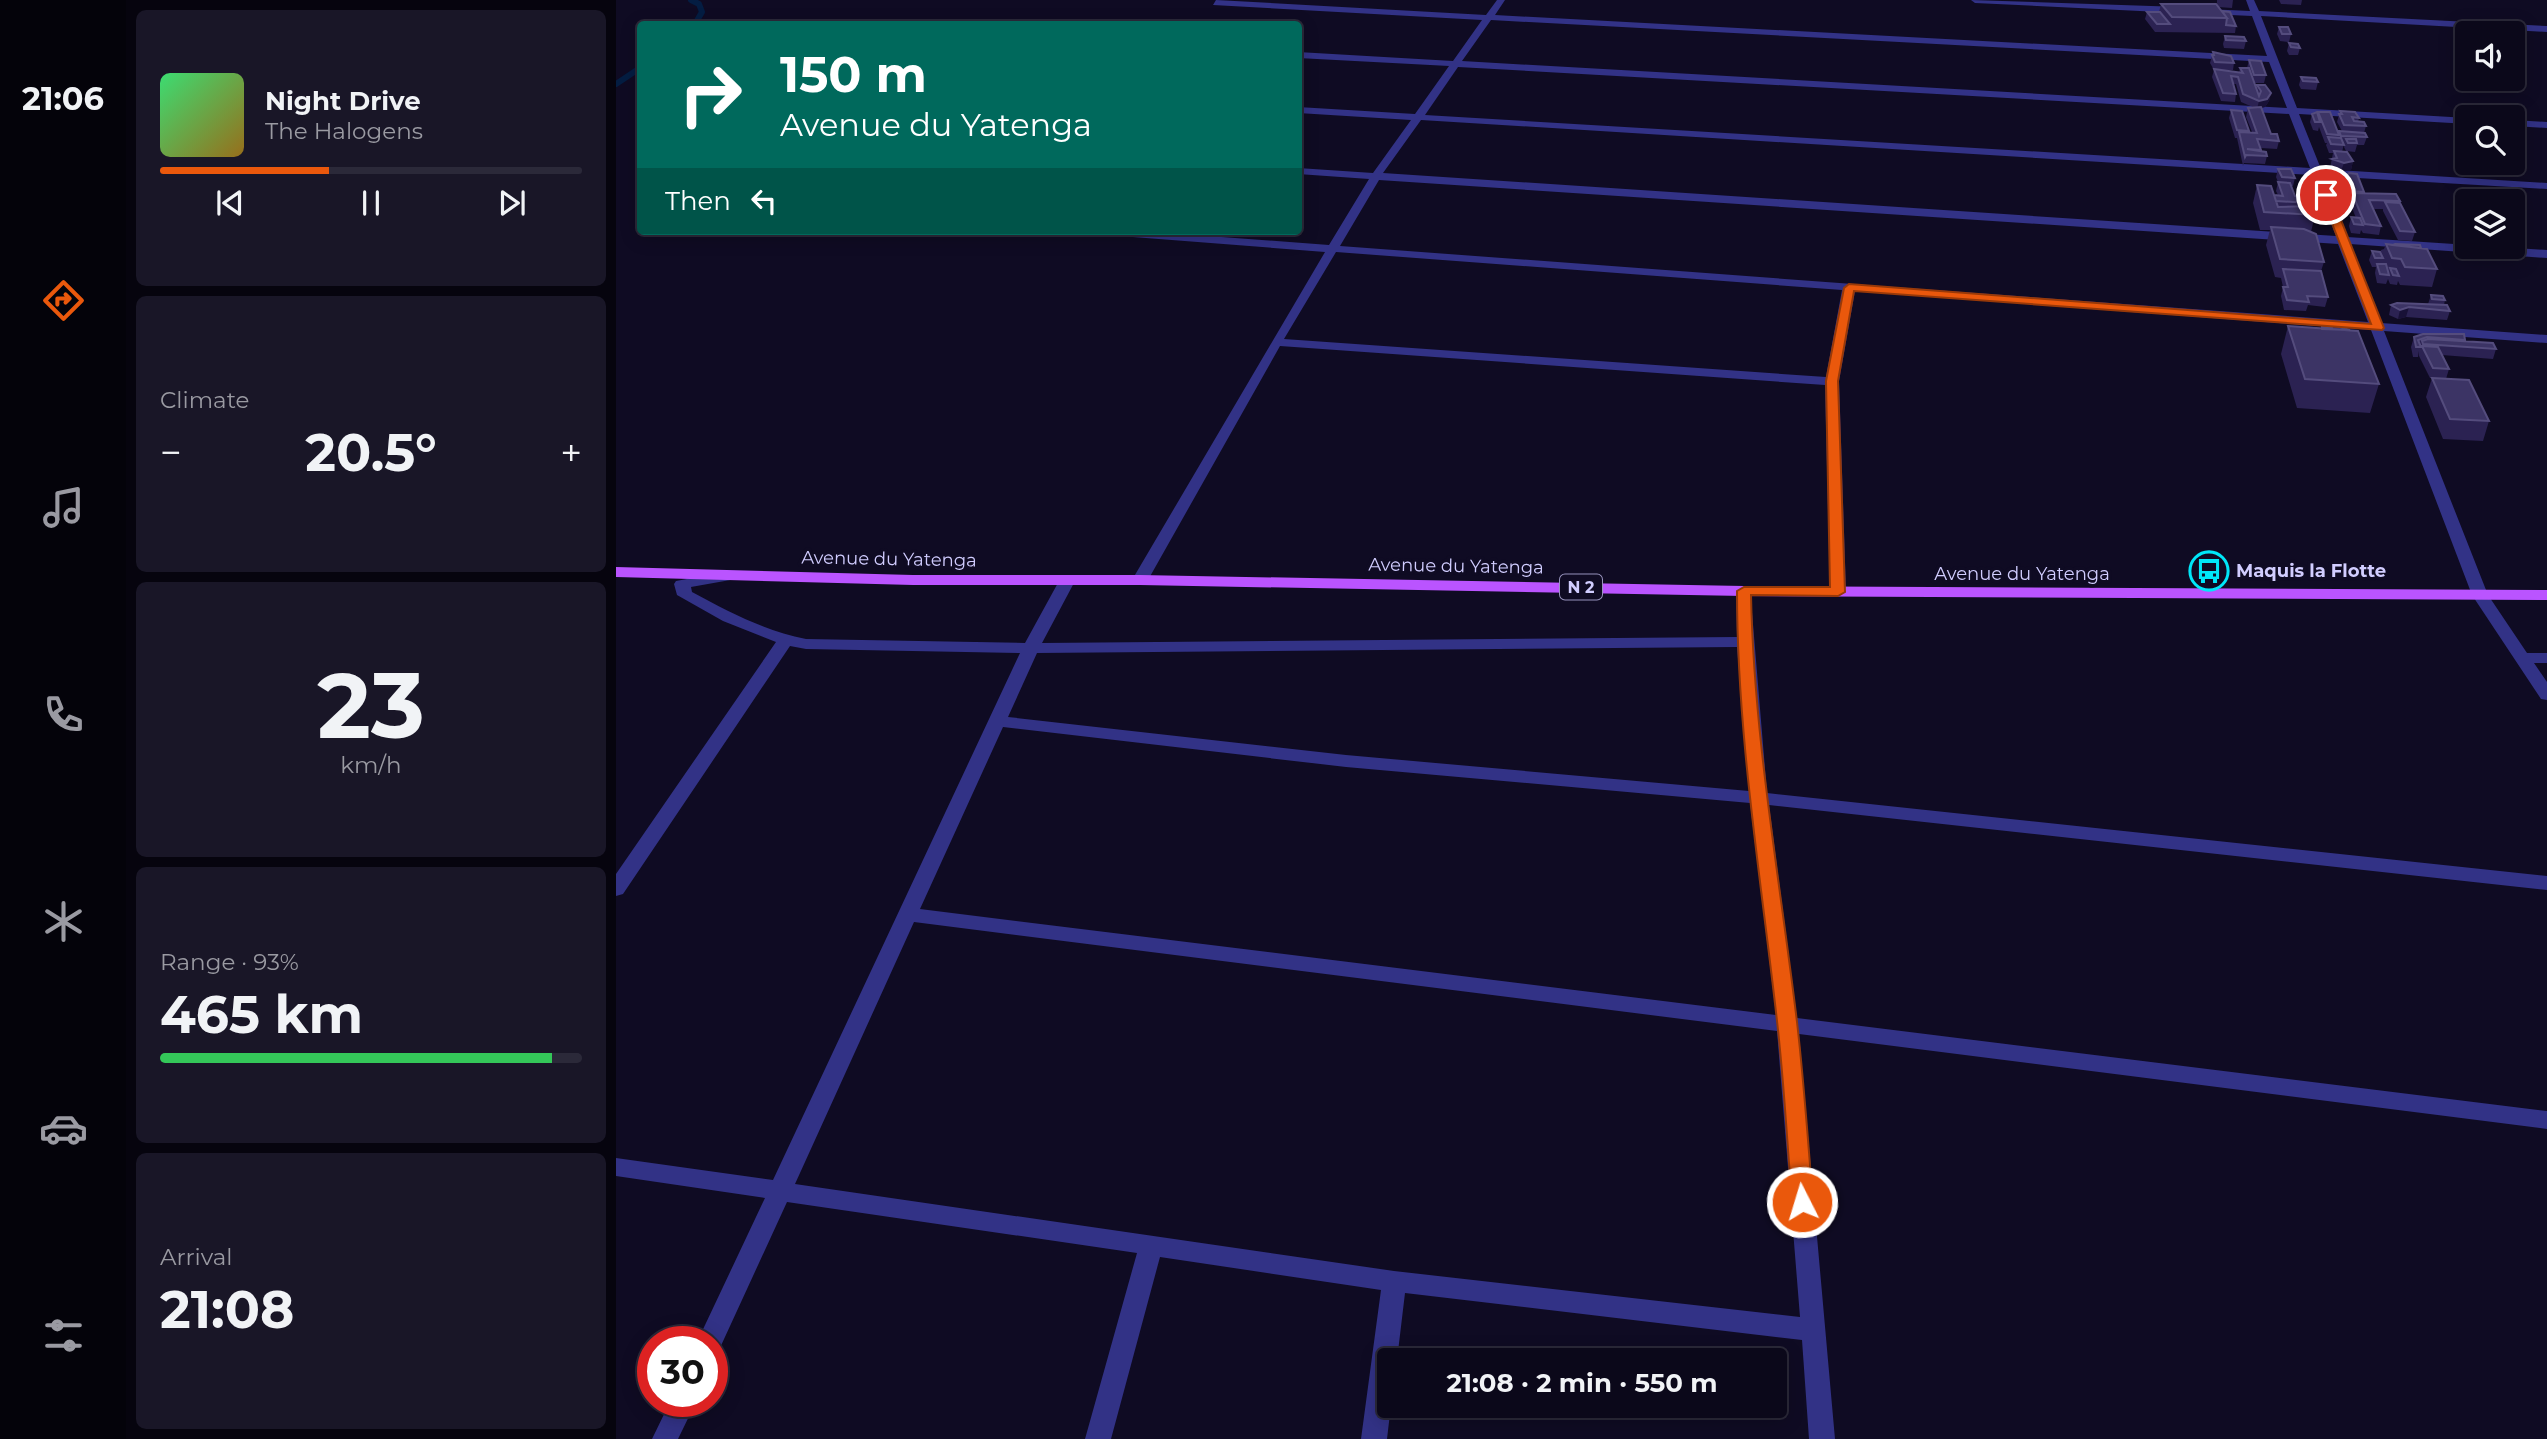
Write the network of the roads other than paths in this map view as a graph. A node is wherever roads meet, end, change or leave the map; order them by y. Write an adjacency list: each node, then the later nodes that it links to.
1 (1501, 0): 8 (street)
2 (1975, 0): 5 (street)
3 (2250, 0): 7 (street)
4 (1216, 3): 8 (street)
5 (2189, 10)
6 (2202, 11): 7 (street)
7 (2256, 14): 9 (street); 11 (street)
8 (1490, 19): 11 (street); 12 (street)
9 (2547, 29)
10 (1302, 55): 12 (street)
11 (2273, 59): 14 (street)
12 (1456, 64): 14 (street); 15 (street)
13 (1302, 110): 15 (street)
14 (2294, 111): 16 (street); 20 (street)
15 (1418, 118): 20 (street); 21 (street)
16 (2455, 120)
17 (2525, 124): 18 (street)
18 (2547, 125)
19 (1302, 171): 21 (street)
20 (2317, 173): 22 (street); 24 (street)
21 (1376, 176): 24 (street); 25 (street)
22 (2547, 186)
23 (1147, 235): 25 (street)
24 (2344, 241): 26 (street); 28 (street)
25 (1332, 249): 27 (street); 30 (street)
26 (2547, 254)
27 (1849, 288): 28 (street); 31 (street)
28 (2378, 328): 29 (street); 38 (street)
29 (2547, 339)
30 (1276, 342): 31 (street); 34 (street)
31 (1832, 381): 37 (street)
32 (620, 574): 33 (main road, Avenue du Yatenga / N 2)
33 (733, 576): 35 (main road, Avenue du Yatenga / N 2); 40 (street)
34 (1139, 580): 35 (main road, Avenue du Yatenga / N 2); 36 (main road, Avenue du Yatenga / N 2)
35 (1067, 581): 42 (street)
36 (1744, 591): 37 (main road, Avenue du Yatenga / N 2); 41 (street)
37 (1838, 592): 38 (main road, Avenue du Yatenga / N 2)
38 (2480, 595): 39 (main road, Avenue du Yatenga / N 2); 43 (street)
39 (2547, 595)
40 (785, 641): 42 (street); 49 (street)
41 (1745, 642): 42 (street); 47 (street)
42 (1031, 648): 46 (street)
43 (2523, 658): 44 (street); 45 (street)
44 (2547, 658)
45 (2547, 695)
46 (998, 720): 47 (street); 50 (street)
47 (1757, 798): 48 (street); 51 (street)
48 (2547, 883)
49 (616, 889)
50 (908, 915): 51 (street); 54 (street)
51 (1787, 1023): 52 (street); 58 (street)
52 (2547, 1120)
53 (616, 1167): 54 (street)
54 (780, 1190): 55 (street); 57 (street)
55 (1151, 1245): 56 (street); 61 (street)
56 (1394, 1281): 58 (street); 62 (street)
57 (717, 1326)
58 (1814, 1330): 63 (street)
59 (676, 1417): 60 (street)
60 (665, 1439)
61 (1098, 1439)
62 (1374, 1439)
63 (1822, 1439)

